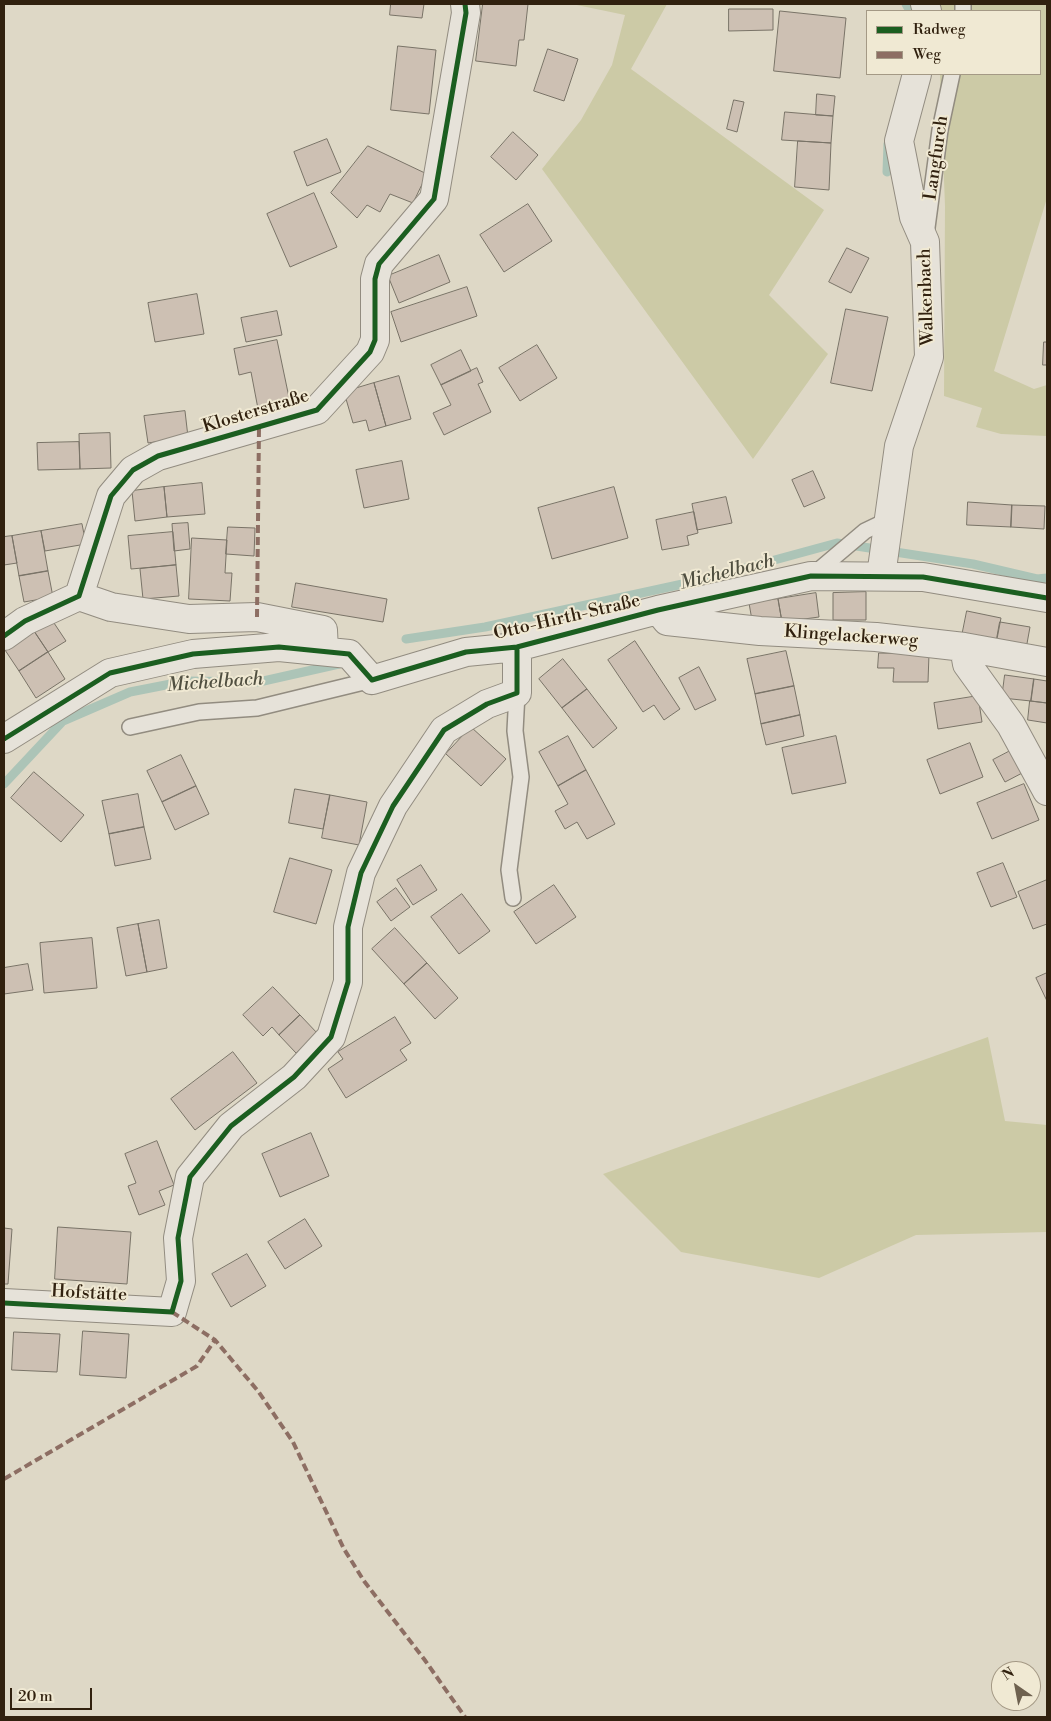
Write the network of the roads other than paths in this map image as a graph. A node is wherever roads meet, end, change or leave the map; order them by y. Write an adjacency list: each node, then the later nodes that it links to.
1 (466, 4): 8 (street, Klosterstraße)
2 (917, 75): 4 (street, Walkenbach)
3 (952, 75): 4 (lane, Langfurch)
4 (926, 242): 5 (street, Walkenbach)
5 (887, 526): 6 (street, Walkenbach); 7 (lane)
6 (882, 570): 7 (street, Otto-Hirth-Straße); 9 (street, Otto-Hirth-Straße)
7 (811, 576): 10 (street, Otto-Hirth-Straße)
8 (79, 596): 11 (street); 14 (street)
9 (1047, 598)
10 (658, 610): 12 (street, Otto-Hirth-Straße); 13 (street, Klingelackerweg)
11 (4, 636)
12 (517, 647): 16 (street, Otto-Hirth-Straße); 17 (street)
13 (964, 647): 15 (street, Klingelackerweg); 20 (street)
14 (324, 651): 16 (street); 19 (street)
15 (1047, 662)
16 (372, 680): 18 (lane, Otto-Hirth-Straße)
17 (516, 693): 21 (lane); 22 (street, Hofstätte)
18 (130, 727)
19 (4, 738)
20 (1047, 791)
21 (513, 898)
22 (4, 1303)

